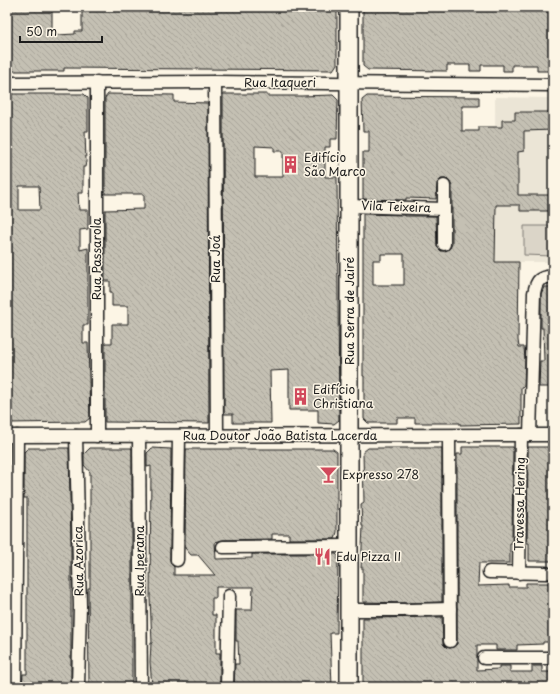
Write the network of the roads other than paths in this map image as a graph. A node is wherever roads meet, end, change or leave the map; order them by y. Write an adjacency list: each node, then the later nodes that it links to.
1 (349, 7): 5 (street, Rua Serra de Jairé)
2 (97, 82): 3 (street, Rua Itaqueri); 4 (street, Rua Itaqueri); 17 (street, Rua Passarola)
3 (215, 82): 5 (street, Rua Itaqueri); 20 (street, Rua Joá)
4 (7, 83)
5 (348, 83): 6 (street, Rua Itaqueri); 8 (street, Rua Serra de Jairé)
6 (553, 85)
7 (444, 186): 9 (street, Vila Teixeira)
8 (349, 206): 9 (street, Vila Teixeira); 12 (street, Rua Serra de Jairé)
9 (444, 209): 10 (street, Vila Teixeira)
10 (444, 244)
11 (548, 277): 13 (street, Travessa Hering)
12 (350, 435): 20 (street, Rua Doutor João Batista Lacerda); 21 (street, Rua Doutor João Batista Lacerda); 22 (street, Rua Serra de Jairé)
13 (525, 435): 14 (street, Rua Doutor João Batista Lacerda); 21 (street, Rua Doutor João Batista Lacerda); 26 (street, Travessa Hering)
14 (553, 435)
15 (12, 436): 16 (street, Rua Doutor João Batista Lacerda); 34 (street)
16 (76, 436): 17 (street, Rua Doutor João Batista Lacerda); 35 (street, Rua Azorica)
17 (97, 436): 18 (street, Rua Doutor João Batista Lacerda)
18 (139, 436): 19 (street, Rua Doutor João Batista Lacerda); 36 (street, Rua Iperana)
19 (179, 436): 20 (street, Rua Doutor João Batista Lacerda); 24 (street)
20 (217, 436)
21 (449, 436): 30 (street)
22 (350, 546): 23 (street); 29 (street, Rua Serra de Jairé)
23 (223, 547)
24 (177, 560)
25 (489, 572): 26 (street)
26 (519, 573): 27 (street)
27 (546, 573)
28 (229, 596): 37 (street)
29 (350, 610): 30 (street); 38 (street, Rua Serra de Jairé)
30 (450, 610): 31 (street)
31 (450, 641)
32 (484, 658): 33 (street)
33 (553, 658)
34 (15, 687)
35 (78, 687)
36 (141, 687)
37 (227, 687)
38 (349, 687)

